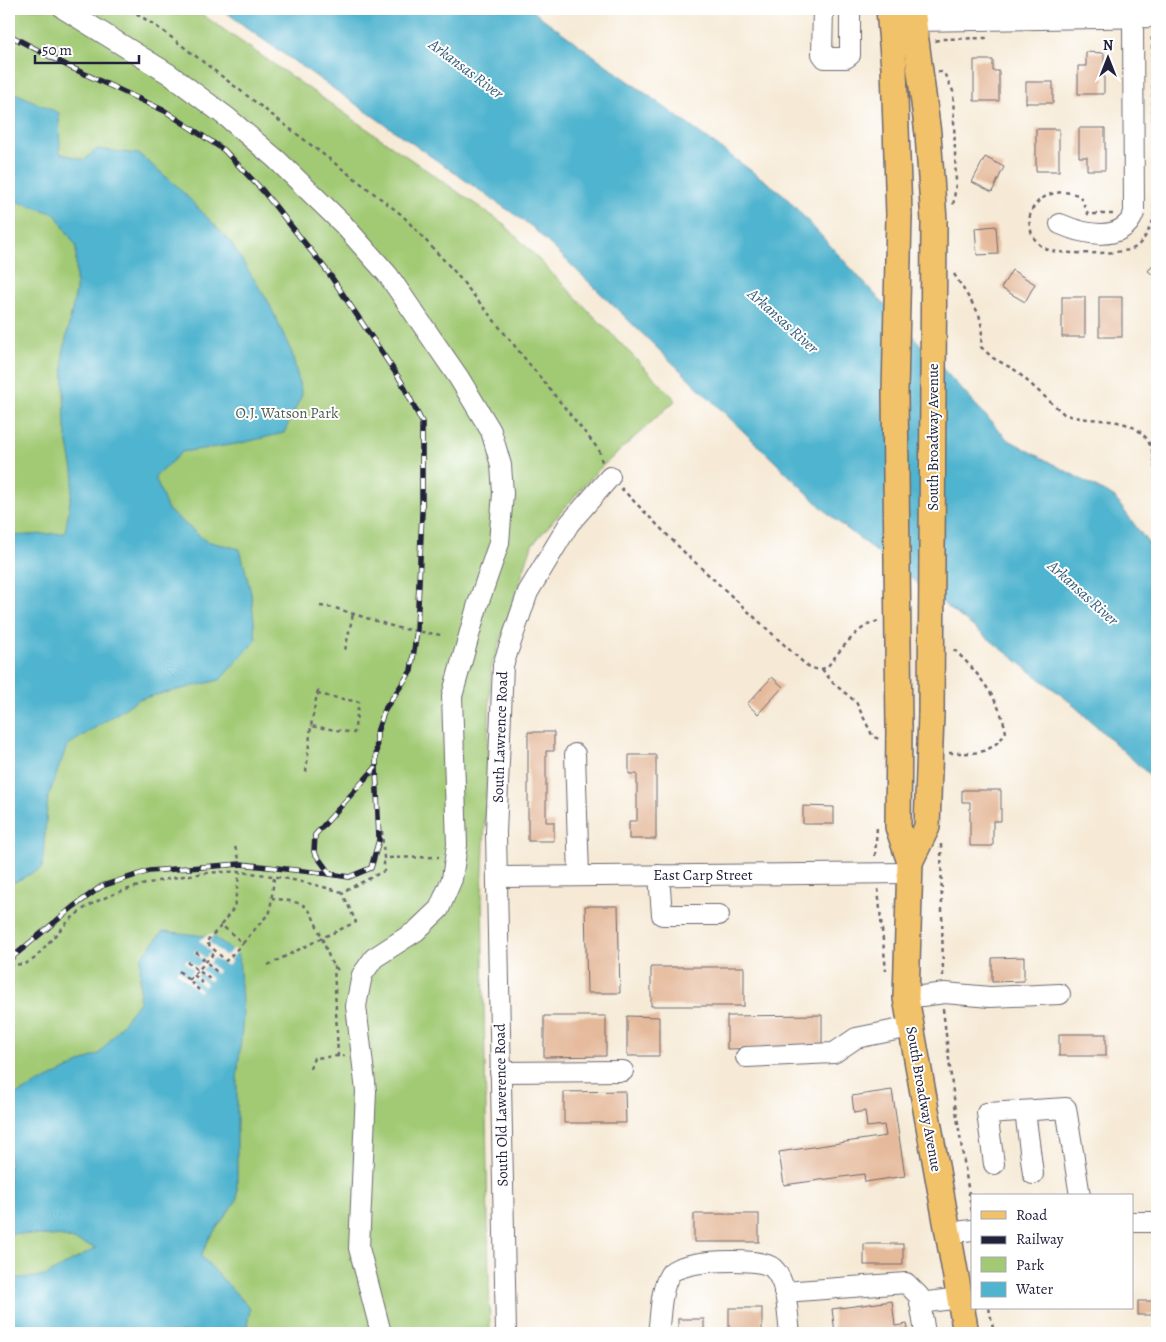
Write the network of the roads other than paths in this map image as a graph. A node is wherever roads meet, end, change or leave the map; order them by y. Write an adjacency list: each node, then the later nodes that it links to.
1 (64, 9): 32 (street)
2 (823, 9): 3 (street)
3 (850, 9)
4 (889, 13): 5 (street); 11 (main road, South Broadway Avenue, bridge)
5 (913, 15): 7 (street); 11 (main road, South Broadway Avenue, bridge)
6 (1157, 17): 7 (street)
7 (1133, 26): 8 (street)
8 (1060, 224)
9 (610, 477): 14 (street, South Lawrence Road)
10 (575, 754): 13 (street)
11 (910, 868): 12 (street, East Carp Street); 17 (main road, South Broadway Avenue)
12 (659, 875): 13 (street, East Carp Street); 15 (street)
13 (579, 876): 14 (street, East Carp Street)
14 (497, 877): 21 (street, South Old Lawerence Road)
15 (719, 915)
16 (1060, 994): 17 (street)
17 (906, 998): 18 (main road, South Broadway Avenue)
18 (911, 1027): 19 (street); 28 (main road, South Broadway Avenue)
19 (746, 1057)
20 (623, 1071): 21 (street)
21 (500, 1072): 33 (street, South Old Lawerence Road)
22 (1025, 1111): 23 (street); 24 (street); 25 (street)
23 (994, 1164)
24 (1033, 1174)
25 (1080, 1194)
26 (1134, 1222): 27 (street)
27 (1157, 1222)
28 (960, 1232): 30 (main road, South Broadway Avenue)
29 (784, 1292): 31 (street); 34 (street); 35 (street)
30 (960, 1298): 31 (street); 37 (main road, South Broadway Avenue)
31 (920, 1303): 36 (street)
32 (381, 1333)
33 (506, 1333)
34 (658, 1333)
35 (790, 1333)
36 (925, 1333)
37 (966, 1333)

